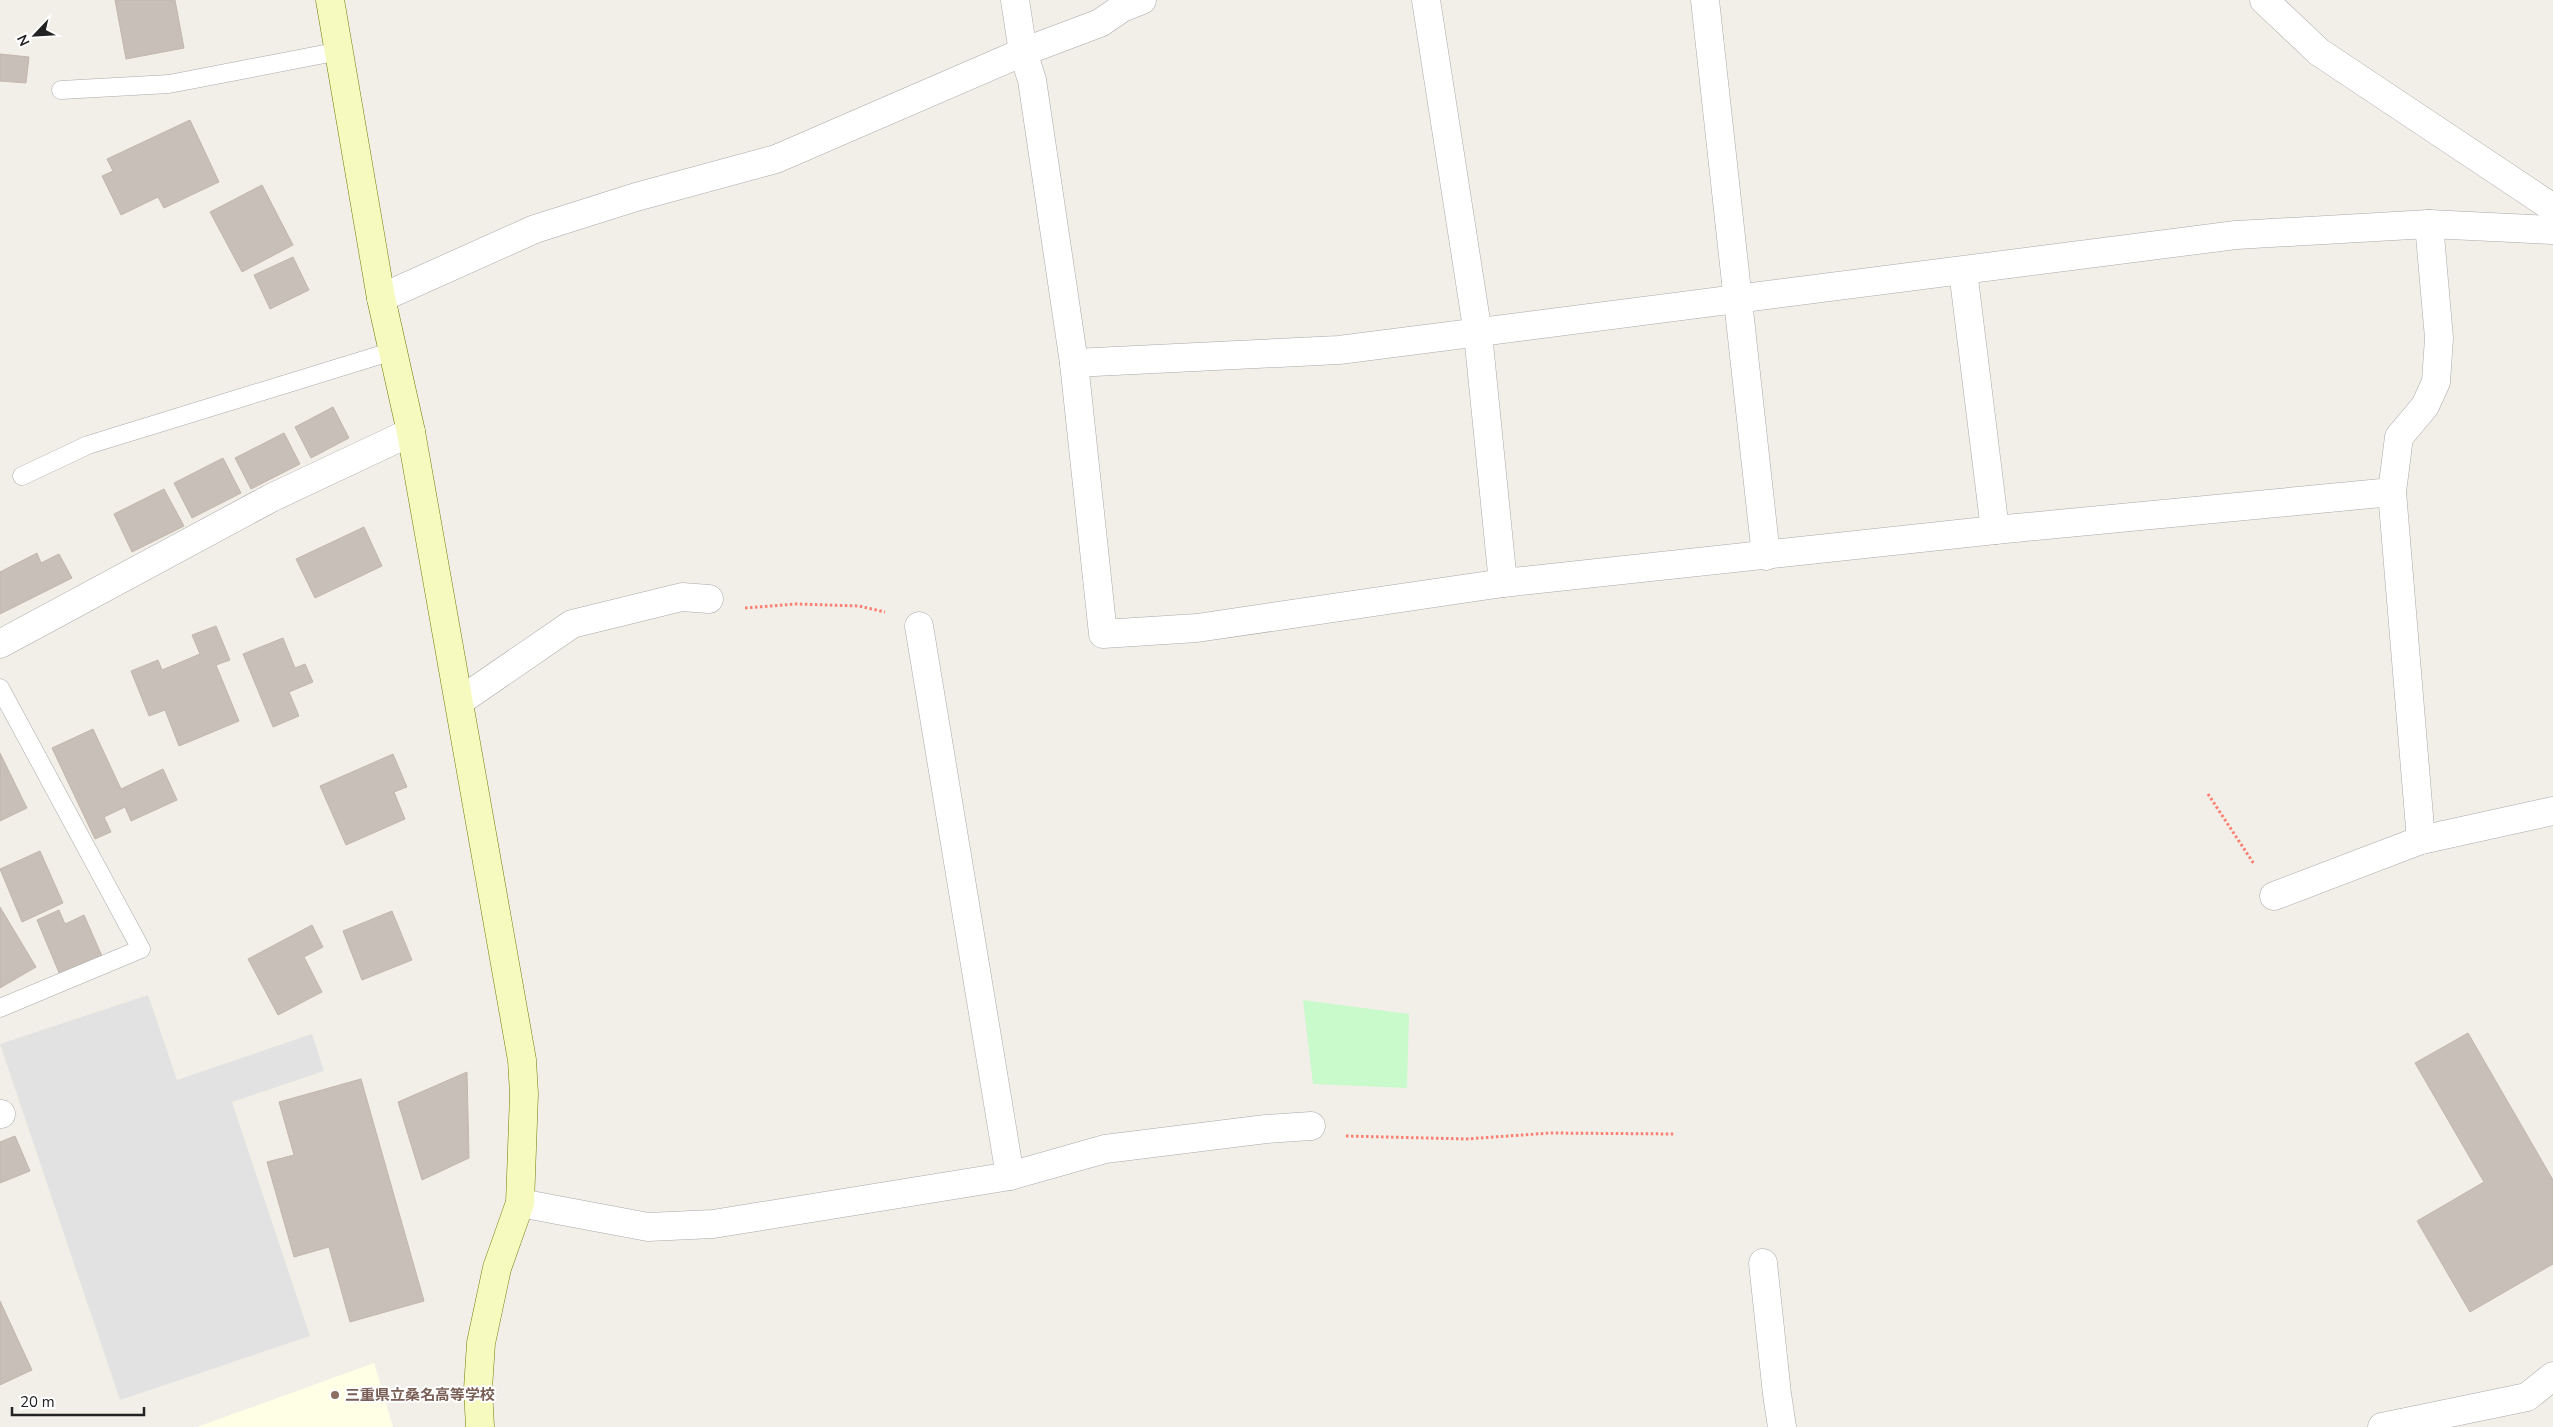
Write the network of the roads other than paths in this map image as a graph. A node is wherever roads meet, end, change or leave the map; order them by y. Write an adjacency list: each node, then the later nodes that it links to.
1 (330, 0): 7 (street)
2 (1015, 0): 8 (street)
3 (1142, 0): 8 (street)
4 (1426, 0): 16 (street)
5 (1706, 0): 15 (street)
6 (2264, 0): 10 (street)
7 (340, 51): 9 (lane); 14 (street)
8 (1023, 52): 14 (street); 18 (street)
9 (61, 90)
10 (2553, 208)
11 (2429, 224): 12 (street); 13 (street); 21 (street)
12 (2553, 230)
13 (1963, 271): 15 (street); 22 (street)
14 (381, 298): 17 (street)
15 (1740, 300): 16 (street); 23 (street)
16 (1478, 334): 18 (street); 24 (street)
17 (393, 351): 19 (street); 20 (lane)
18 (1074, 363): 24 (street)
19 (411, 432): 27 (street); 29 (street)
20 (22, 476)
21 (2392, 492): 22 (street); 31 (street)
22 (1994, 530): 23 (street)
23 (1766, 556): 24 (street)
24 (1503, 583)
25 (709, 599): 29 (street)
26 (919, 626): 35 (street)
27 (0, 644)
28 (0, 688): 33 (lane)
29 (460, 701): 36 (street)
30 (2553, 811): 31 (street)
31 (2421, 840): 32 (street)
32 (2274, 896)
33 (0, 1008)
34 (1311, 1126): 35 (street)
35 (1010, 1176): 36 (street)
36 (520, 1203): 40 (street)
37 (1763, 1263): 41 (street)
38 (2553, 1376): 39 (street)
39 (2459, 1419): 42 (street)
40 (480, 1427)
41 (1782, 1427)
42 (2382, 1427)

